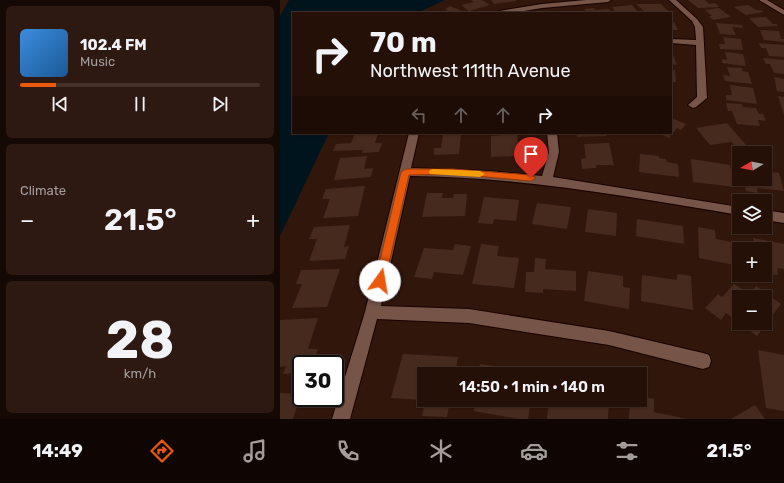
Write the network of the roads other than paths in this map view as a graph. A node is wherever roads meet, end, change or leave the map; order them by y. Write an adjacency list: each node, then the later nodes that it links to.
1 (608, 0): 4 (street)
2 (672, 0): 7 (street)
3 (762, 0): 5 (street)
4 (505, 12)
5 (784, 13)
6 (672, 41): 7 (street)
7 (700, 43): 8 (street)
8 (693, 105)
9 (414, 134): 11 (street)
10 (552, 134): 12 (street)
11 (406, 172): 12 (street); 16 (street)
12 (547, 179): 13 (street)
13 (732, 210)
14 (772, 216): 15 (street)
15 (784, 218)
16 (372, 312): 17 (street); 18 (street)
17 (703, 361)
18 (341, 419)

